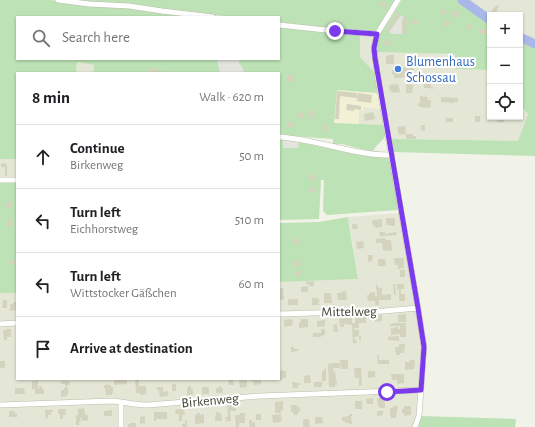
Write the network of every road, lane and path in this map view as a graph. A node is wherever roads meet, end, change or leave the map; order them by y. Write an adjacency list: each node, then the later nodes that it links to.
1 (58, 0): 3 (street)
2 (398, 0): 5 (street)
3 (203, 16)
4 (280, 24): 5 (street)
5 (377, 34): 7 (street)
6 (280, 138): 7 (street)
7 (392, 155): 10 (street)
8 (0, 180): 9 (street)
9 (16, 180)
10 (418, 308): 11 (street, Mittelweg); 14 (street)
11 (280, 314)
12 (16, 323): 13 (street)
13 (0, 324)
14 (421, 390): 15 (street, Birkenweg); 18 (street)
15 (121, 402): 16 (street, Birkenweg); 17 (street)
16 (0, 405)
17 (121, 427)
18 (415, 427)

